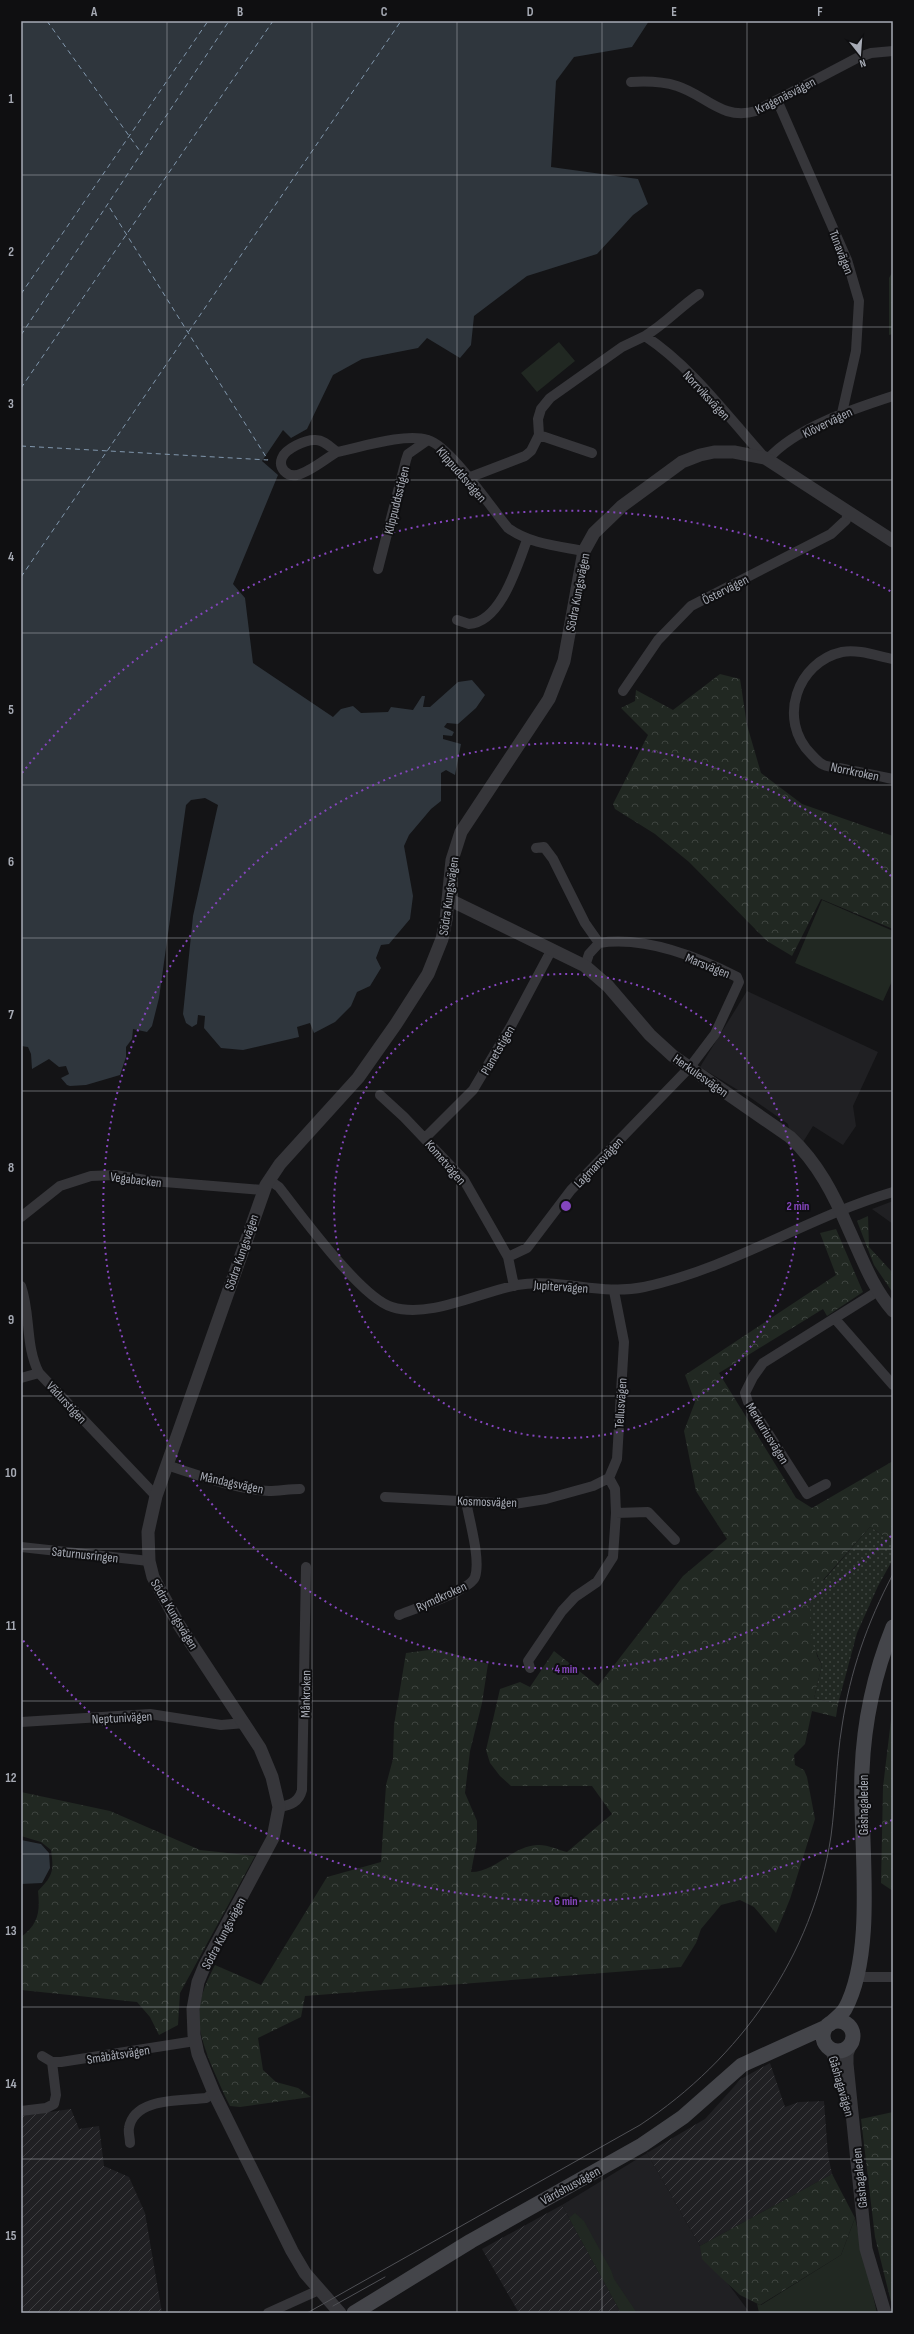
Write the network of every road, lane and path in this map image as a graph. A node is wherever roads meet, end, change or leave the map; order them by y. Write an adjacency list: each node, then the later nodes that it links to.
1 (893, 51): 3 (street, Kragenäsvägen)
2 (631, 82): 3 (street, Kragenäsvägen)
3 (777, 100): 7 (street, Tunavägen)
4 (699, 294): 5 (street)
5 (645, 336): 8 (street); 12 (street, Norrviksvägen)
6 (893, 396): 7 (street, Klövervägen)
7 (842, 413): 12 (street, Klövervägen)
8 (539, 435): 11 (street); 13 (street)
9 (428, 440): 10 (street, Klippuddsvägen); 13 (street, Klippuddsvägen); 18 (street, Klippuddsstigen)
10 (337, 452): 10 (street, Klippuddsvägen)
11 (592, 453)
12 (766, 459): 14 (street, Södra Kungsvägen); 17 (street, Södra Kungsvägen)
13 (468, 478): 15 (street, Klippuddsvägen)
14 (848, 513): 16 (street, Södra Kungsvägen); 21 (street, Östervägen)
15 (527, 540): 17 (street, Klippuddsvägen); 19 (street)
16 (893, 541)
17 (584, 551): 24 (street, Södra Kungsvägen)
18 (378, 569)
19 (457, 620)
20 (893, 660): 22 (street, Norrkroken)
21 (623, 691)
22 (893, 779)
23 (536, 848): 25 (street)
24 (448, 899): 26 (street, Herkulesvägen); 31 (street, Södra Kungsvägen)
25 (599, 942): 27 (street); 28 (street, Marsvägen)
26 (552, 949): 27 (street, Herkulesvägen); 30 (street, Planetstigen)
27 (585, 966): 28 (street, Herkulesvägen)
28 (690, 1067): 33 (street, Herkulesvägen); 35 (street, Lagmansvägen)
29 (380, 1095): 30 (street, Kometvägen)
30 (425, 1138): 35 (street, Kometvägen)
31 (266, 1185): 34 (street, Vegabacken); 37 (street, Jupitervägen); 45 (street, Södra Kungsvägen)
32 (893, 1192): 33 (street, Jupitervägen)
33 (840, 1210): 38 (street, Jupitervägen); 39 (street, Herkulesvägen)
34 (21, 1217)
35 (508, 1257): 37 (street, Kometvägen)
36 (21, 1286): 42 (street, Vädurstigen)
37 (514, 1286): 38 (street, Jupitervägen)
38 (614, 1291): 46 (street, Tellusvägen)
39 (878, 1291): 40 (street, Herkulesvägen); 41 (street, Merkuriusvägen)
40 (893, 1311)
41 (836, 1320): 44 (street); 47 (street, Merkuriusvägen)
42 (39, 1373): 43 (street); 49 (street, Vädurstigen)
43 (21, 1378)
44 (893, 1385)
45 (166, 1465): 48 (street, Måndagsvägen); 49 (street, Södra Kungsvägen)
46 (609, 1478): 51 (street, Kosmosvägen); 52 (street)
47 (826, 1484)
48 (300, 1488)
49 (156, 1496): 55 (street, Södra Kungsvägen)
50 (385, 1497): 51 (street, Kosmosvägen)
51 (466, 1501): 57 (street, Rymdkroken)
52 (616, 1513): 53 (street); 59 (street)
53 (675, 1540)
54 (21, 1547): 55 (street, Saturnusringen)
55 (148, 1561): 61 (street, Södra Kungsvägen)
56 (306, 1567): 62 (street, Månkroken)
57 (400, 1615)
58 (893, 1627): 64 (main road, Gåshagaleden)
59 (530, 1668)
60 (21, 1722): 61 (street, Neptunivägen)
61 (245, 1723): 62 (street, Södra Kungsvägen)
62 (279, 1807): 67 (street, Södra Kungsvägen)
63 (893, 1977): 64 (street)
64 (854, 1982): 65 (main road, Gåshagaleden); 66 (main road, Gåshagaleden)
65 (828, 2025): 66 (main road); 68 (main road); 69 (main road, Värdshusvägen)
66 (851, 2035): 68 (main road); 74 (street, Gåshagaleden)
67 (195, 2041): 71 (street, Småbåtsvägen); 72 (street, Södra Kungsvägen)
68 (829, 2047): 69 (main road, Värdshusvägen); 74 (street, Gåshagavägen)
69 (779, 2048): 79 (main road, Värdshusvägen)
70 (42, 2056): 71 (street)
71 (52, 2062): 73 (street)
72 (214, 2093): 75 (street); 76 (street, Södra Kungsvägen)
73 (21, 2111)
74 (852, 2124): 80 (street, Gåshagaleden)
75 (130, 2143)
76 (319, 2290): 77 (street); 78 (street, Södra Kungsvägen)
77 (268, 2313)
78 (340, 2313)
79 (354, 2313)
80 (885, 2313)

